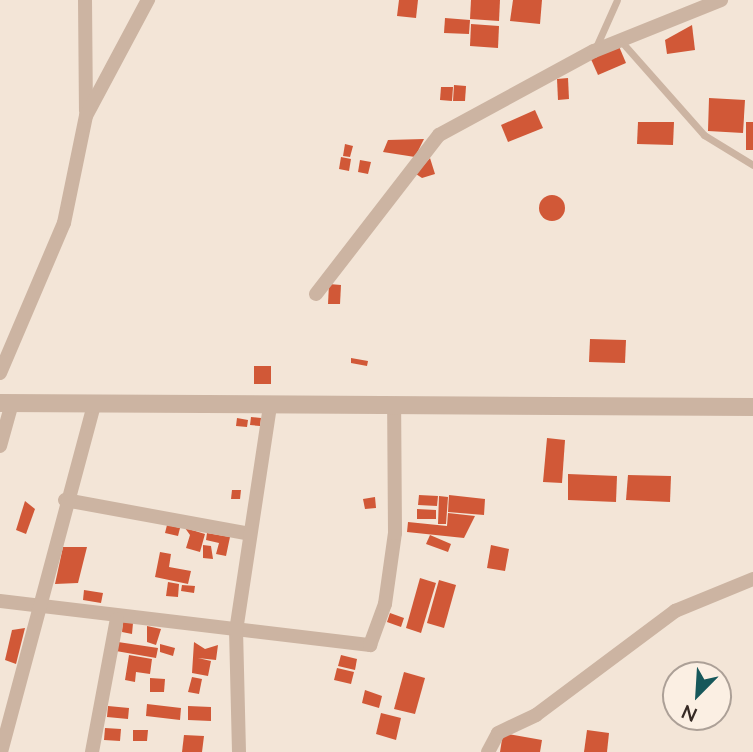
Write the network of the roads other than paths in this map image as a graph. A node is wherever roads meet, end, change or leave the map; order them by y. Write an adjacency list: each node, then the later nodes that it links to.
1 (85, 0): 7 (street)
2 (148, 0): 7 (street)
3 (617, 0): 6 (lane)
4 (721, 0): 5 (street)
5 (619, 40): 6 (street); 8 (lane)
6 (594, 51): 9 (street)
7 (86, 116): 10 (street)
8 (753, 165)
9 (316, 294)
10 (0, 373)
11 (95, 402): 12 (street); 14 (street); 17 (street)
12 (6, 403): 16 (street)
13 (394, 405): 14 (street); 15 (street); 23 (street)
14 (270, 407): 18 (street)
15 (753, 407)
16 (0, 446)
17 (65, 500): 18 (street); 21 (street)
18 (250, 534): 23 (street)
19 (753, 579): 27 (street)
20 (0, 601): 21 (street)
21 (37, 608): 22 (street); 24 (street)
22 (117, 619): 23 (street); 25 (street)
23 (236, 631): 26 (street)
24 (1, 752)
25 (92, 752)
26 (239, 752)
27 (488, 752)

